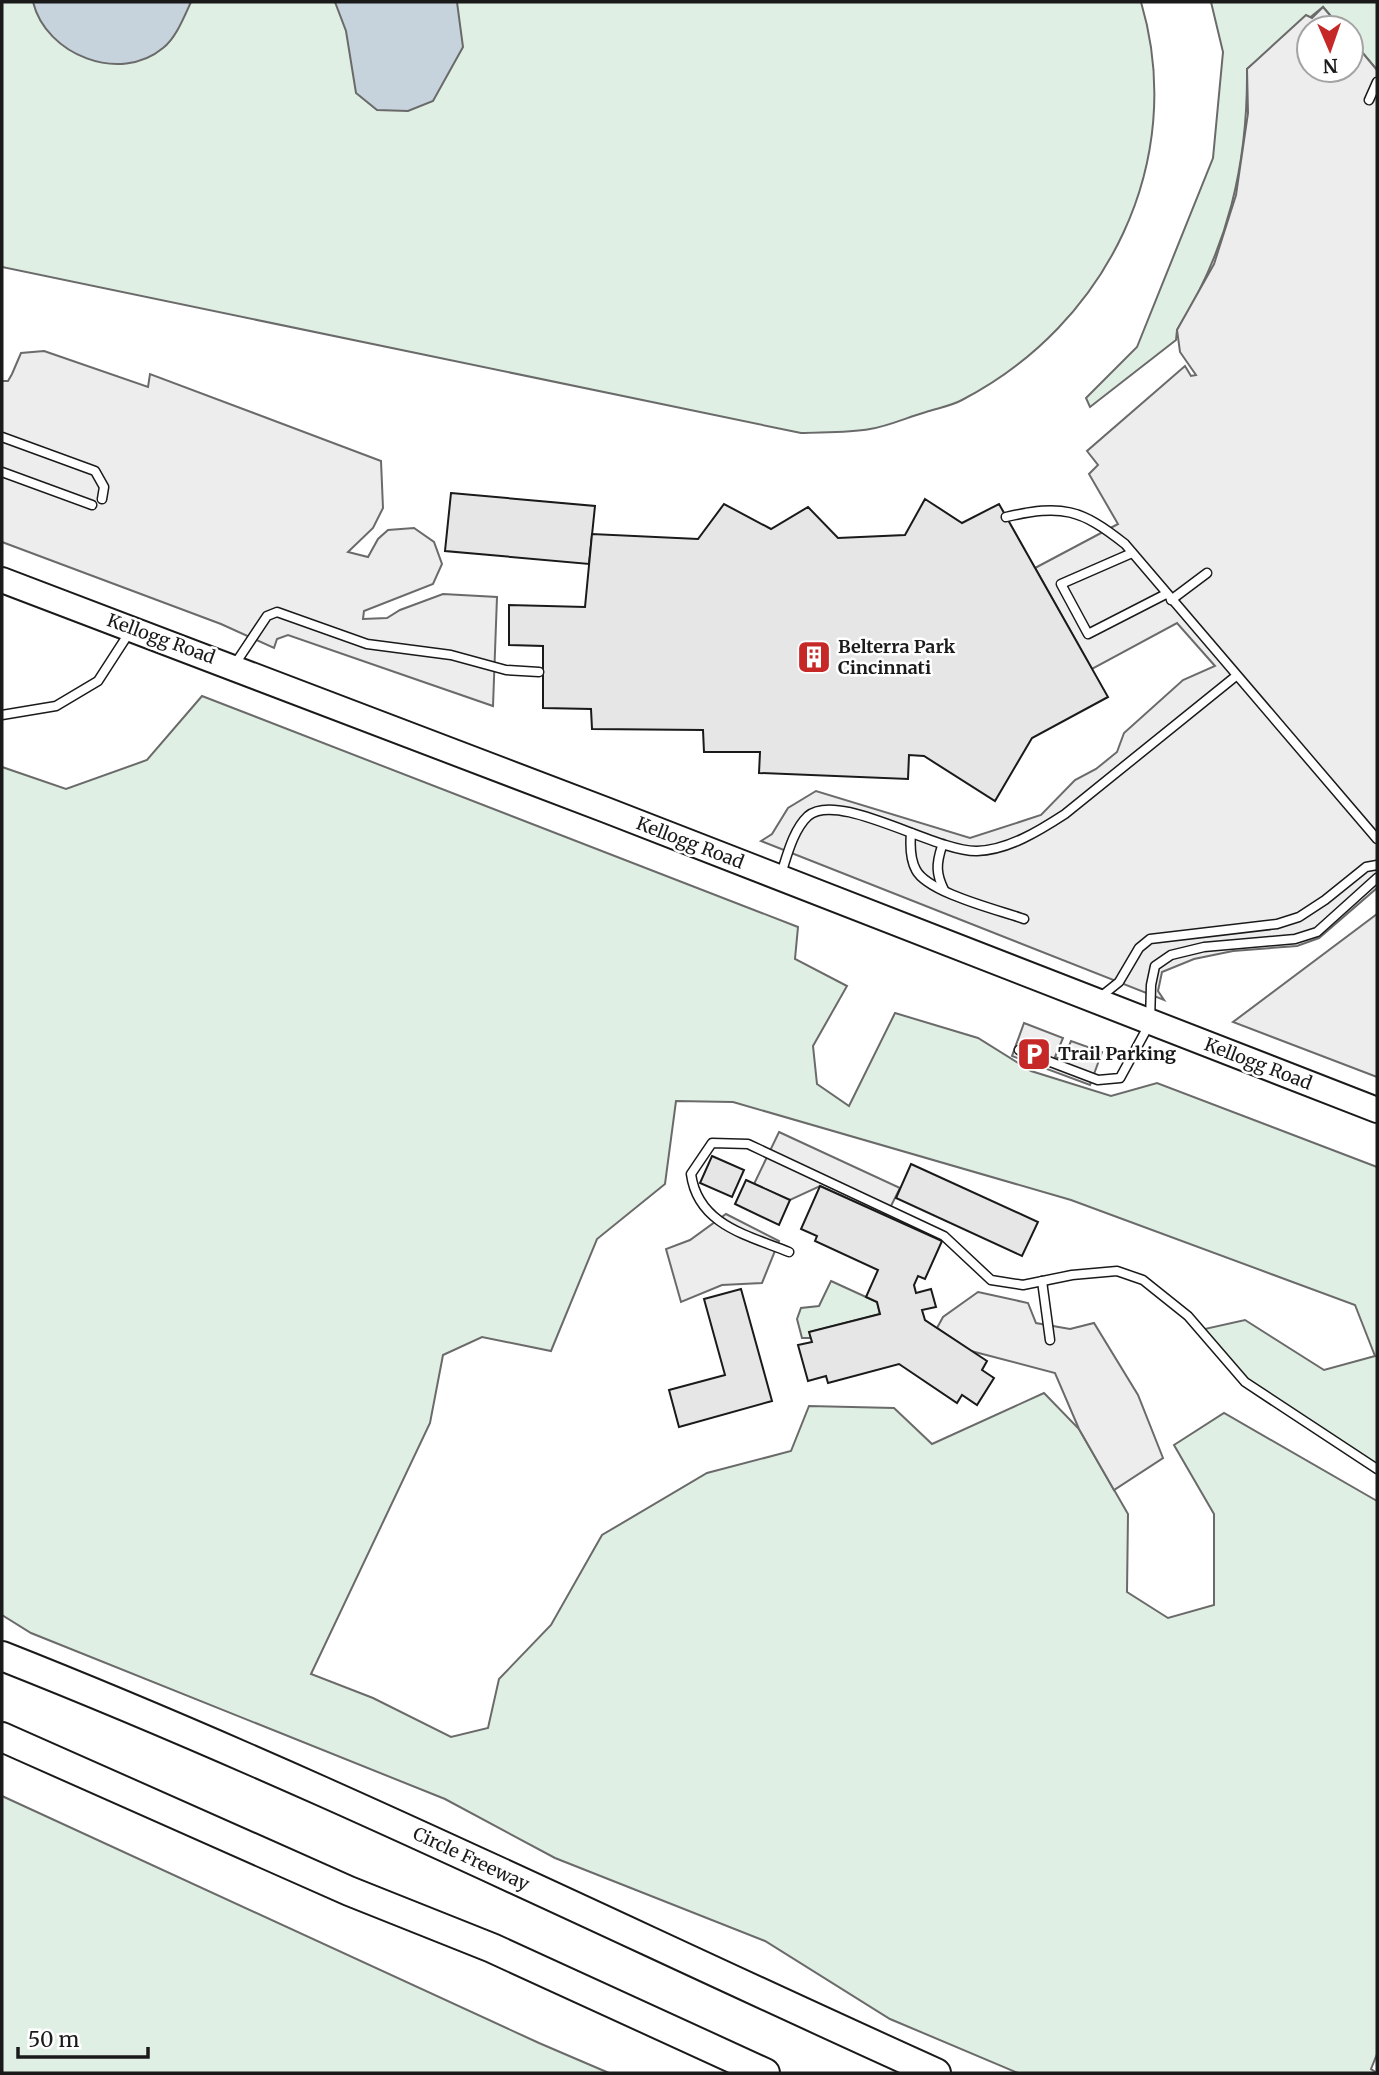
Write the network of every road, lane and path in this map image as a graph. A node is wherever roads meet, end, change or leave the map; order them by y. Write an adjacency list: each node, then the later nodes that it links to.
1 (1377, 82): 2 (lane)
2 (1369, 100)
3 (2, 437): 5 (lane)
4 (2, 472): 6 (lane)
5 (102, 499)
6 (92, 505)
7 (1006, 517): 8 (lane)
8 (1132, 553): 11 (lane); 11 (lane)
9 (1207, 573): 11 (lane)
10 (2, 580): 12 (main road, Kellogg Road)
11 (1168, 597): 15 (lane)
12 (132, 629): 13 (main road, Kellogg Road); 16 (lane)
13 (234, 667): 14 (lane); 21 (main road, Kellogg Road)
14 (538, 672)
15 (1236, 676): 18 (lane); 19 (lane)
16 (2, 715)
17 (911, 833): 19 (lane); 21 (lane); 23 (lane)
18 (1377, 839)
19 (942, 846): 23 (lane)
20 (1377, 865): 25 (lane)
21 (780, 877): 25 (main road, Kellogg Road)
22 (1377, 878): 26 (lane)
23 (944, 890): 24 (lane)
24 (1024, 919)
25 (1095, 1001): 26 (main road, Kellogg Road)
26 (1150, 1023): 27 (lane); 28 (main road, Kellogg Road)
27 (1019, 1050)
28 (1377, 1110)
29 (789, 1252): 30 (lane)
30 (1042, 1281): 31 (lane); 32 (lane)
31 (1050, 1340)
32 (1377, 1469)
33 (2, 1656): 36 (highway, Circle Freeway)
34 (2, 1737): 35 (highway)
35 (765, 2073)
36 (936, 2073)

